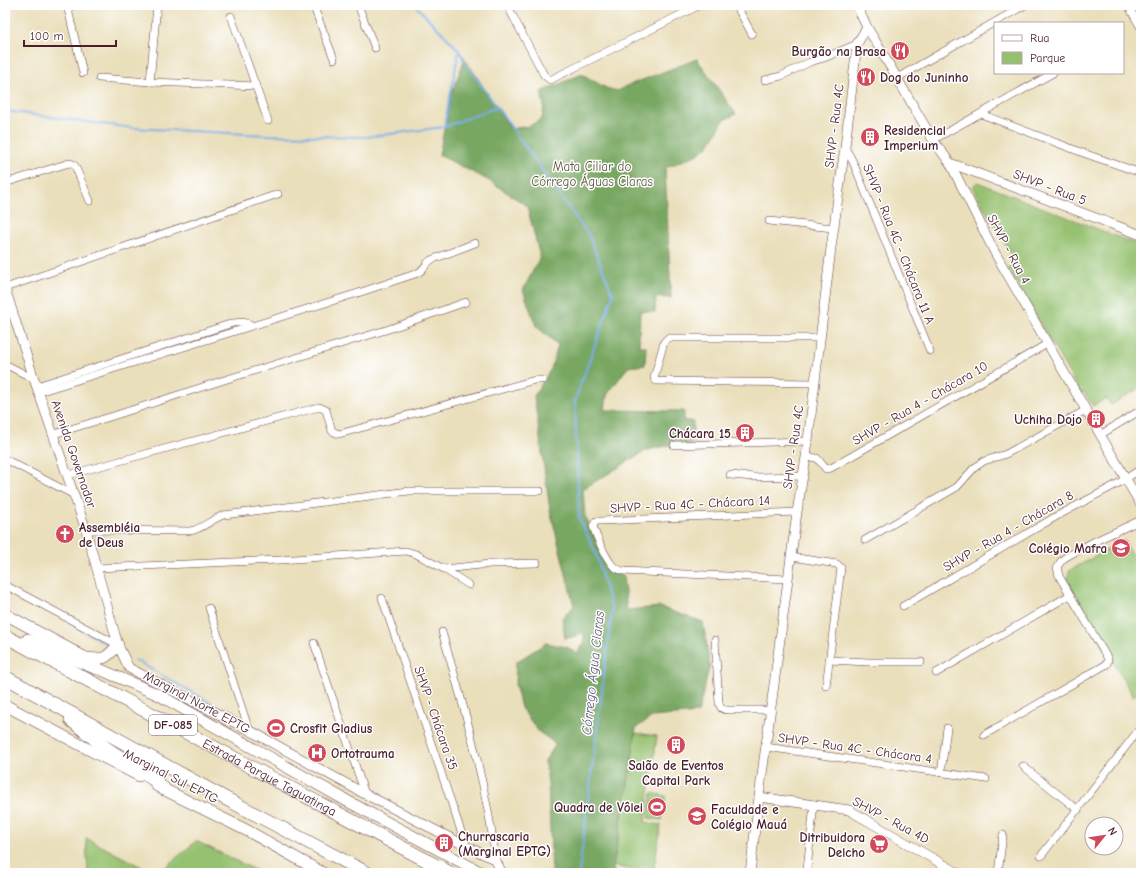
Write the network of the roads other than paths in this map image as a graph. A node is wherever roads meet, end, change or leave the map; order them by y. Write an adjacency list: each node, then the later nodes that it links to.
1 (67, 5): 20 (street)
2 (157, 5): 25 (street)
3 (313, 5): 19 (street)
4 (358, 5): 18 (street)
5 (507, 5): 6 (street)
6 (700, 5)
7 (736, 5): 16 (street)
8 (856, 5): 14 (street, SHVP - Rua 4)
9 (1025, 5): 12 (street)
10 (1130, 9): 15 (street)
11 (231, 16): 26 (street)
12 (995, 22)
13 (994, 23): 23 (street)
14 (867, 27): 17 (street, SHVP - Rua 4C); 23 (street, SHVP - Rua 4)
15 (1141, 28)
16 (752, 34)
17 (857, 44): 24 (street); 30 (street, SHVP - Rua 4C)
18 (375, 48)
19 (334, 59)
20 (83, 73)
21 (1050, 74): 27 (street)
22 (99, 78): 25 (street)
23 (898, 78): 29 (street, SHVP - Rua 4)
24 (765, 80)
25 (150, 82): 26 (street)
26 (257, 86): 28 (street)
27 (981, 114): 29 (street); 32 (street)
28 (268, 121)
29 (933, 140): 31 (street, SHVP - Rua 4)
30 (845, 147): 37 (street, SHVP - Rua 4C); 45 (street, SHVP - Rua 4C - Chácara 11 A)
31 (950, 163): 38 (street, SHVP - Rua 5); 44 (street, SHVP - Rua 4)
32 (1141, 173)
33 (5, 183): 35 (street)
34 (278, 194): 40 (street)
35 (90, 201)
36 (769, 221): 37 (street)
37 (833, 228): 43 (street, SHVP - Rua 4C)
38 (1141, 235)
39 (475, 243): 49 (street)
40 (5, 288): 42 (street, Avenida Governador)
41 (466, 302): 52 (street)
42 (9, 308): 49 (street, Avenida Governador)
43 (820, 338): 48 (street, SHVP - Rua 4C); 48 (street)
44 (1047, 344): 50 (street, SHVP - Rua 4); 56 (street, SHVP - Rua 4 - Chácara 10)
45 (930, 351)
46 (5, 364): 49 (street)
47 (542, 380): 59 (street)
48 (814, 383): 54 (street, SHVP - Rua 4C)
49 (37, 385): 52 (street, Avenida Governador)
50 (1086, 410): 53 (street, SHVP - Rua 4); 69 (street)
51 (1141, 410): 53 (street)
52 (54, 434): 59 (street, Avenida Governador)
53 (1100, 435): 62 (street, SHVP - Rua 4)
54 (808, 441): 55 (street); 56 (street, SHVP - Rua 4C)
55 (674, 445)
56 (806, 457): 61 (street, SHVP - Rua 4C)
57 (5, 459): 64 (street)
58 (1141, 469): 62 (street, SHVP - Rua 4 - Chácara 8)
59 (68, 475): 64 (street, Avenida Governador)
60 (730, 475): 61 (street)
61 (803, 476): 66 (street, SHVP - Rua 4C)
62 (1126, 478): 65 (street, SHVP - Rua 4); 79 (street, SHVP - Rua 4 - Chácara 8)
63 (540, 491): 68 (street)
64 (74, 495): 68 (street, Avenida Governador)
65 (1141, 505)
66 (797, 512): 70 (street, SHVP - Rua 4C); 74 (street, SHVP - Rua 4C - Chácara 14)
67 (1141, 520): 77 (street)
68 (86, 530): 72 (street, Avenida Governador)
69 (865, 540)
70 (791, 557): 74 (street, SHVP - Rua 4C); 89 (street)
71 (537, 563): 73 (street)
72 (96, 568): 73 (street); 87 (street, Avenida Governador)
73 (444, 569): 76 (street)
74 (788, 579): 97 (street, SHVP - Rua 4C)
75 (5, 585): 87 (street)
76 (469, 585)
77 (1070, 595): 92 (street); 101 (street)
78 (382, 598): 112 (street, SHVP - Chácara 35)
79 (903, 606)
80 (209, 608): 100 (street)
81 (5, 614): 88 (main road, Marginal Norte EPTG)
82 (5, 630): 91 (highway)
83 (442, 632): 114 (street, SHVP - Chácara 35)
84 (5, 636): 118 (highway, Estrada Parque Taguatinga / DF-085)
85 (714, 640): 97 (street)
86 (314, 643): 107 (street)
87 (118, 645): 88 (main road); 100 (street, Avenida Governador)
88 (86, 658): 91 (main road, Marginal Norte EPTG)
89 (830, 660): 90 (street); 94 (street)
90 (921, 662)
91 (97, 668): 119 (main road, Marginal Norte EPTG)
92 (936, 673)
93 (5, 677): 95 (highway, DF-085)
94 (826, 686)
95 (34, 693): 106 (highway); 117 (highway, DF-085)
96 (5, 705): 106 (main road, Marginal Sul EPTG)
97 (771, 710): 102 (street, SHVP - Rua 4C)
98 (947, 728): 104 (street, SHVP - Rua 4C - Chácara 4)
99 (1141, 728): 110 (street)
100 (249, 730): 107 (street)
101 (984, 736)
102 (766, 747): 104 (street, SHVP - Rua 4C - Chácara 4); 108 (street, SHVP - Rua 4C)
103 (1023, 766): 110 (street)
104 (941, 773): 105 (street, SHVP - Rua 4C - Chácara 4)
105 (986, 779)
106 (164, 789): 116 (main road, Marginal Sul EPTG)
107 (365, 794): 112 (street)
108 (759, 797): 109 (street, SHVP - Rua 4D); 121 (street, SHVP - Rua 4C)
109 (814, 804): 115 (street); 122 (street, SHVP - Rua 4D)
110 (1078, 810): 113 (street)
111 (1004, 835): 123 (street)
112 (466, 846): 114 (street)
113 (1041, 856)
114 (496, 861): 120 (street, SHVP - Chácara 35)
115 (807, 869)
116 (323, 873)
117 (367, 873)
118 (450, 873)
119 (482, 873)
120 (502, 873)
121 (750, 873)
122 (958, 873)
123 (998, 873)

